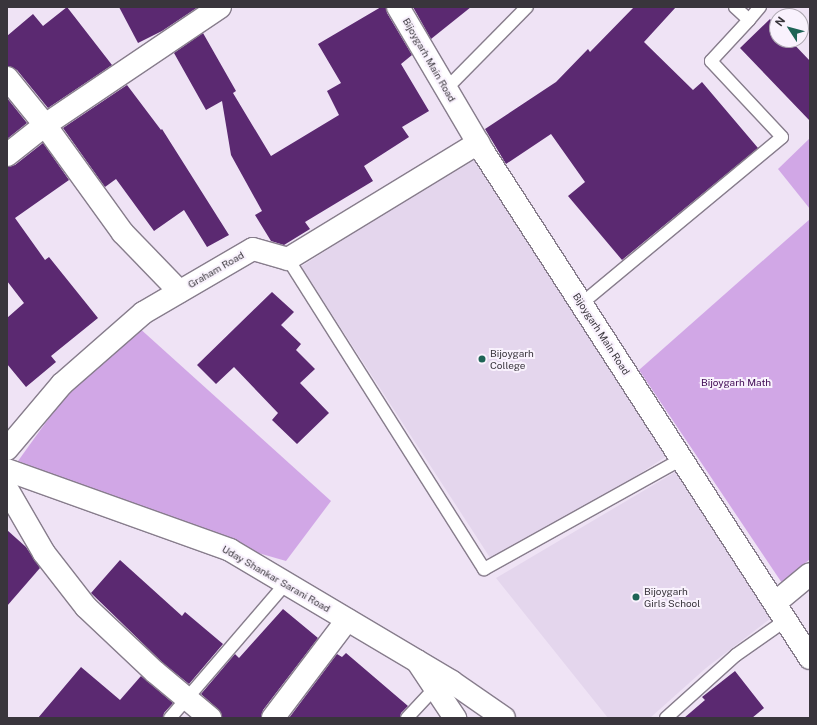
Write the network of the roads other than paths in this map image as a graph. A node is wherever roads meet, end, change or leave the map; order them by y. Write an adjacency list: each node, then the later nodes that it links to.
1 (220, 7): 9 (street)
2 (398, 7): 8 (street, Bijoygarh Main Road)
3 (527, 7): 8 (lane)
4 (735, 7): 6 (lane)
5 (760, 7): 6 (lane)
6 (749, 20): 14 (lane)
7 (7, 78): 9 (street)
8 (446, 89): 10 (street, Bijoygarh Main Road)
9 (45, 125): 11 (street); 13 (street)
10 (478, 144): 12 (street); 14 (street, Bijoygarh Main Road)
11 (7, 155)
12 (288, 259): 13 (street, Graham Road); 16 (lane)
13 (179, 291): 15 (street, Graham Road)
14 (581, 304): 16 (street, Bijoygarh Main Road)
15 (7, 449)
16 (682, 459): 21 (street, Bijoygarh Main Road)
17 (7, 470): 20 (street, Uday Shankar Sarani Road)
18 (7, 489): 26 (street)
19 (810, 574): 21 (street)
20 (286, 583): 22 (street, Uday Shankar Sarani Road); 26 (lane)
21 (780, 612): 23 (street, Bijoygarh Main Road); 33 (lane)
22 (347, 620): 24 (street, Uday Shankar Sarani Road); 29 (street)
23 (810, 658)
24 (417, 661): 25 (street); 32 (street, Uday Shankar Sarani Road)
25 (435, 688): 30 (lane); 31 (street)
26 (187, 699): 27 (lane); 28 (street)
27 (170, 718)
28 (210, 718)
29 (272, 718)
30 (407, 718)
31 (455, 718)
32 (504, 718)
33 (666, 718)

